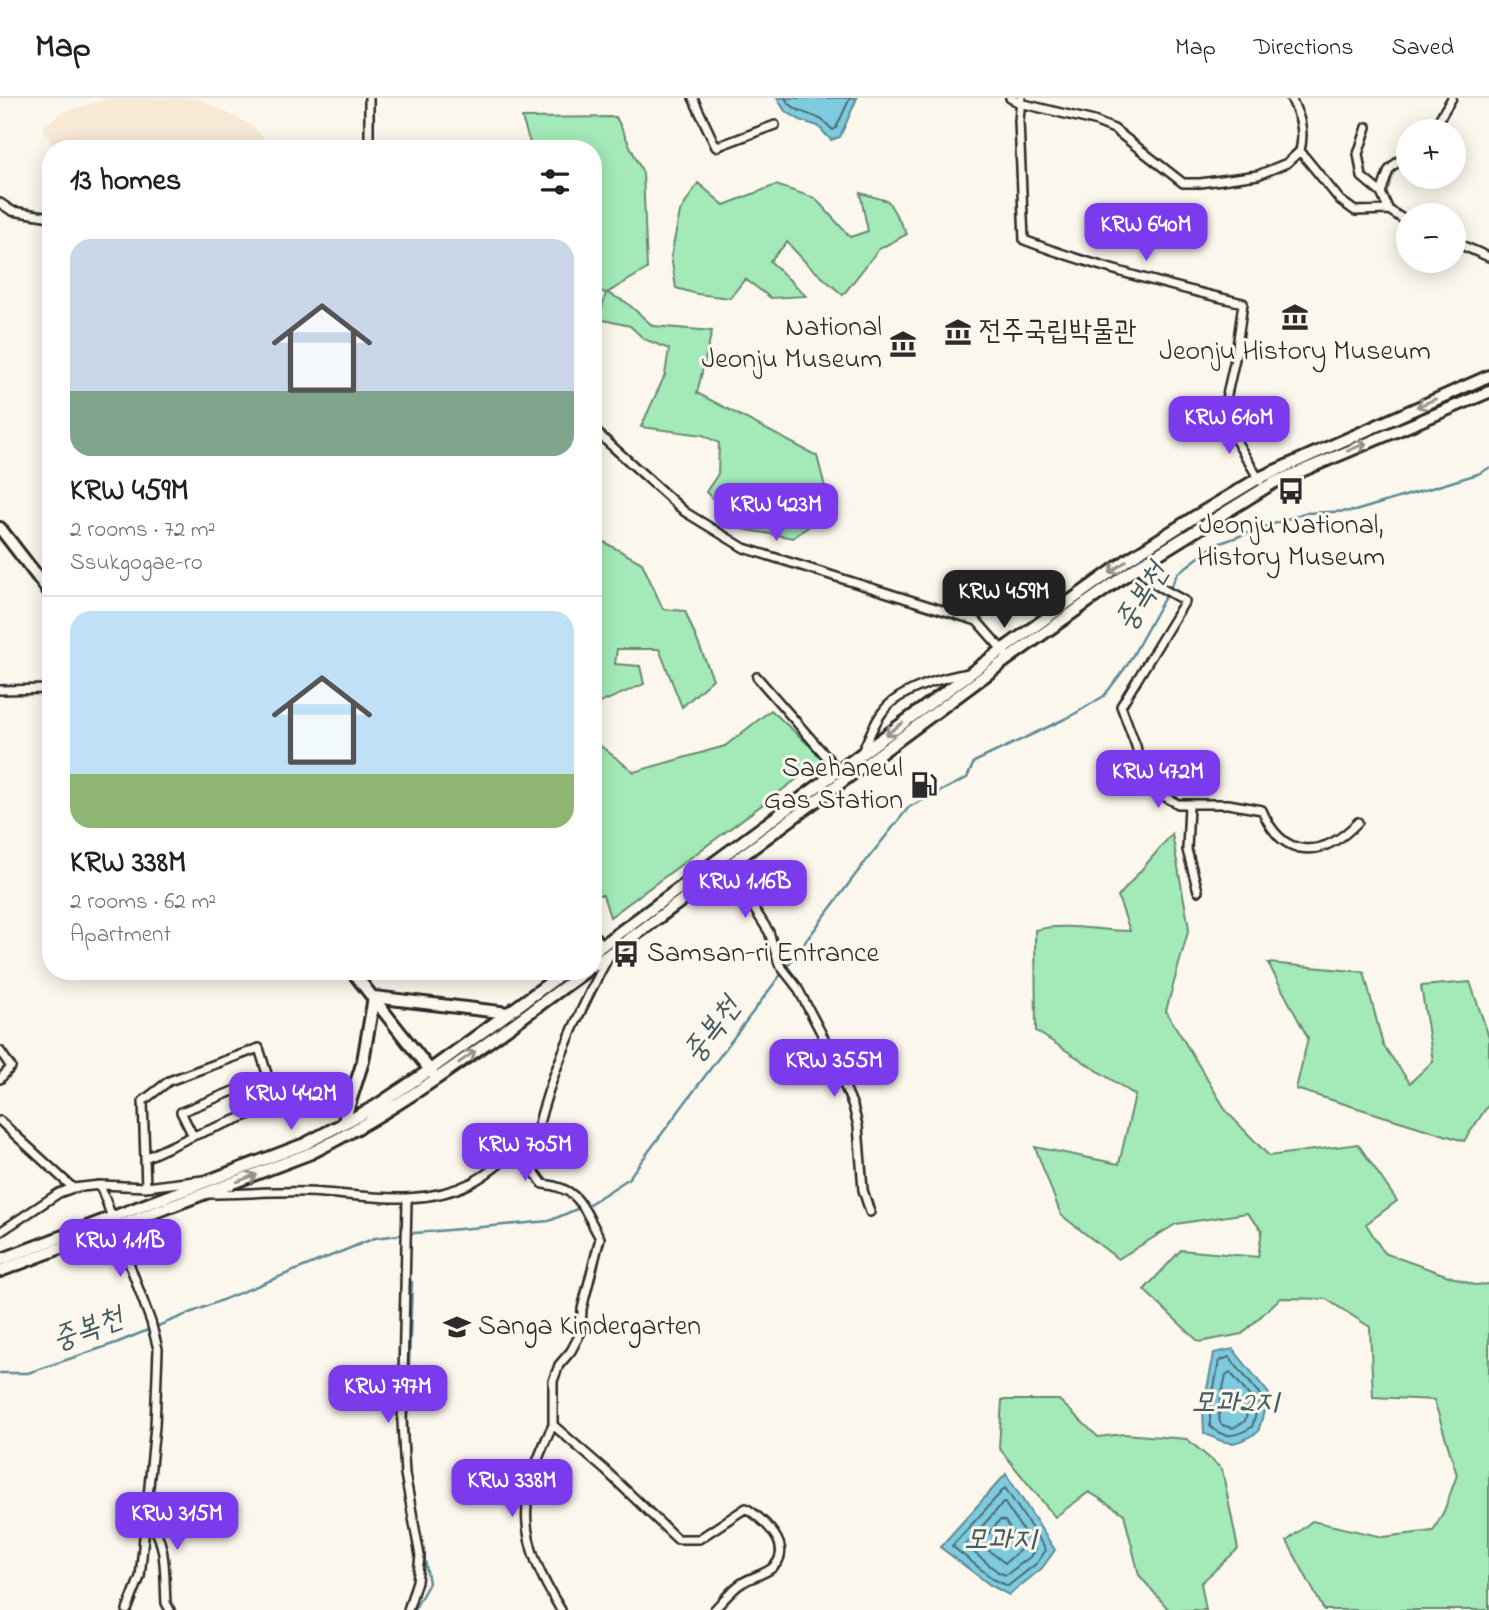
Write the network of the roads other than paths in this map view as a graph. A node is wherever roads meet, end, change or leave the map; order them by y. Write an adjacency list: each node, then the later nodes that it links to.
1 (369, 98): 10 (street)
2 (693, 98): 8 (street)
3 (1010, 98): 6 (street)
4 (1291, 98): 11 (street)
5 (1452, 98): 7 (street)
6 (1020, 101): 11 (street); 23 (street)
7 (1437, 119)
8 (775, 125)
9 (1367, 127): 13 (street)
10 (369, 140)
11 (1300, 152): 15 (street)
12 (1396, 163): 13 (street)
13 (1381, 193): 15 (street)
14 (0, 203): 17 (street)
15 (1389, 210): 16 (street)
16 (1396, 215)
17 (42, 216)
18 (1466, 247): 19 (street)
19 (1489, 257)
20 (1489, 376): 25 (street, one-way to 25)
21 (1489, 392): 26 (street, one-way to 21)
22 (1203, 413): 23 (street)
23 (1222, 417): 25 (street)
24 (602, 437): 30 (street)
25 (1259, 478): 26 (street); 30 (street, one-way to 30)
26 (1264, 489): 28 (street)
27 (0, 528): 29 (street)
28 (1138, 567): 30 (street); 37 (street)
29 (42, 582)
30 (1006, 654): 31 (street); 39 (street)
31 (973, 672): 35 (street, one-way to 35); 35 (street)
32 (757, 677): 36 (street)
33 (42, 689): 34 (street)
34 (0, 690)
35 (861, 754): 36 (street)
36 (839, 771): 42 (street)
37 (1189, 805): 38 (street); 40 (street)
38 (1357, 822)
39 (723, 871): 42 (street); 67 (street)
40 (1198, 891)
41 (602, 944): 42 (street)
42 (607, 949): 43 (street); 44 (street); 45 (street)
43 (602, 950)
44 (602, 955)
45 (602, 960)
46 (360, 980): 50 (street)
47 (554, 980): 51 (street)
48 (573, 980): 53 (street, one-way to 48)
49 (593, 980): 58 (street)
50 (374, 997): 51 (street); 53 (street); 57 (street)
51 (508, 1013): 53 (street)
52 (0, 1051): 54 (street)
53 (434, 1075): 57 (street); 65 (street, one-way to 53)
54 (0, 1079)
55 (259, 1111): 59 (street)
56 (0, 1121): 64 (street)
57 (343, 1124): 61 (street)
58 (535, 1133): 66 (street); 72 (street)
59 (193, 1136): 60 (street); 60 (street)
60 (145, 1158): 63 (street)
61 (214, 1178): 63 (street); 68 (street)
62 (100, 1185): 63 (street); 64 (street); 68 (street)
63 (146, 1187)
64 (74, 1188): 69 (street)
65 (205, 1195): 66 (street); 68 (street)
66 (407, 1200): 76 (street)
67 (870, 1212)
68 (114, 1222): 70 (street); 71 (street); 73 (street)
69 (0, 1232)
70 (0, 1260)
71 (0, 1271)
72 (553, 1425): 77 (street); 78 (street)
73 (146, 1517): 74 (street); 75 (street)
74 (127, 1610)
75 (170, 1610)
76 (408, 1610)
77 (561, 1610)
78 (714, 1610)

